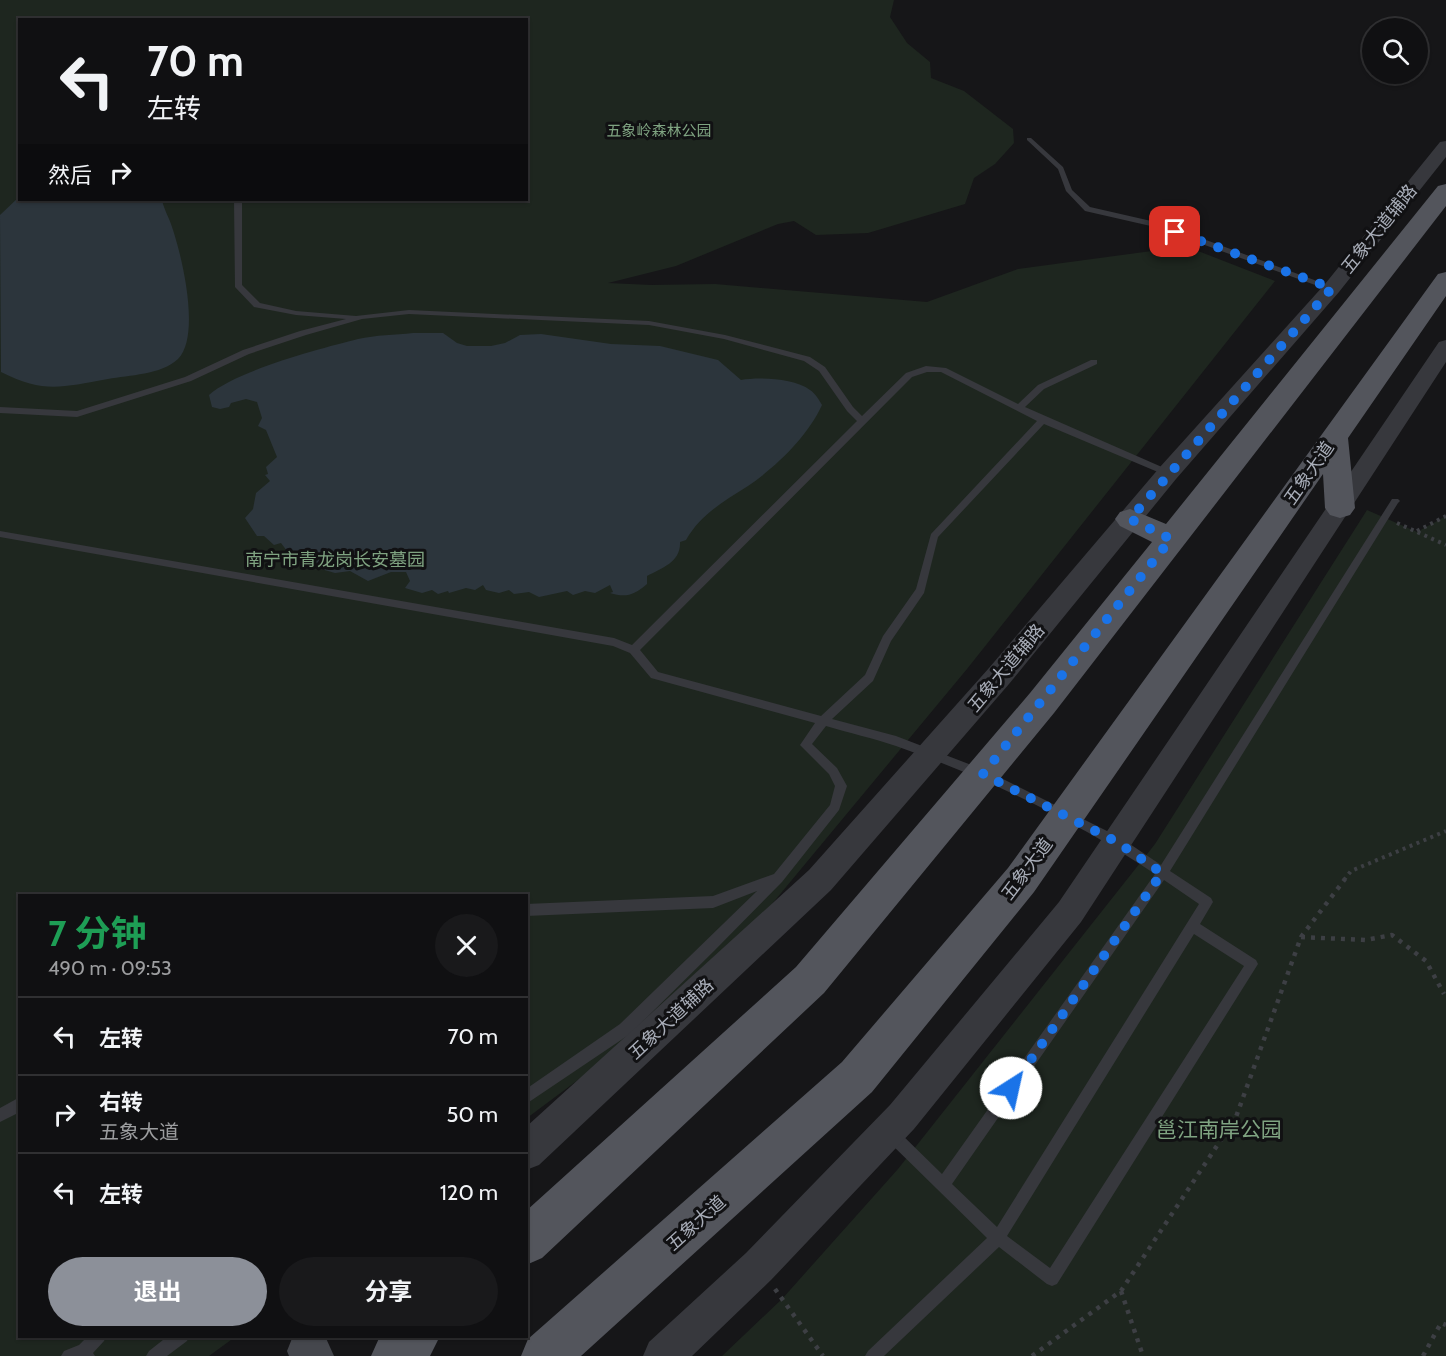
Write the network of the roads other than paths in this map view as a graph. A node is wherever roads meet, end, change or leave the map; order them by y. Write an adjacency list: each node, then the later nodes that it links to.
1 (1029, 139): 6 (lane)
2 (1446, 146): 6 (street, 五象大道辅路)
3 (1446, 191): 22 (main road)
4 (238, 201): 7 (lane)
5 (1446, 279): 16 (main road, 五象大道)
6 (1332, 288): 17 (street, 五象大道辅路)
7 (297, 313): 8 (lane); 9 (lane)
8 (362, 317): 9 (lane); 15 (lane)
9 (303, 333): 13 (lane)
10 (1446, 346): 19 (street)
11 (1094, 362): 12 (lane)
12 (1019, 408): 14 (lane); 15 (lane)
13 (0, 410)
14 (1043, 420): 17 (lane); 24 (lane)
15 (863, 422): 23 (lane)
16 (1334, 438): 19 (main road); 27 (main road, 五象大道)
17 (1168, 473): 20 (street, 五象大道辅路)
18 (1395, 501): 29 (lane)
19 (1340, 508): 28 (street)
20 (1130, 519): 22 (main road); 25 (street, 五象大道辅路)
21 (0, 534): 23 (lane)
22 (1171, 539): 26 (main road)
23 (634, 650): 24 (lane)
24 (824, 720): 25 (lane); 30 (lane)
25 (932, 755): 26 (lane); 37 (street, 五象大道辅路)
26 (983, 774): 27 (lane); 40 (main road)
27 (1066, 815): 28 (lane); 45 (main road, 五象大道)
28 (1117, 842): 29 (lane); 36 (street)
29 (1162, 873): 32 (lane); 38 (lane)
30 (777, 878): 31 (lane); 33 (lane)
31 (528, 910)
32 (1192, 926): 39 (lane); 39 (lane)
33 (528, 1096)
34 (18, 1105): 35 (lane)
35 (0, 1115)
36 (888, 1132): 38 (lane); 46 (street)
37 (528, 1150)
38 (943, 1185): 39 (lane)
39 (998, 1238): 47 (lane)
40 (528, 1240)
41 (97, 1338): 43 (lane)
42 (179, 1338): 44 (lane)
43 (80, 1354)
44 (154, 1356)
45 (545, 1356)
46 (663, 1356)
47 (873, 1356)

